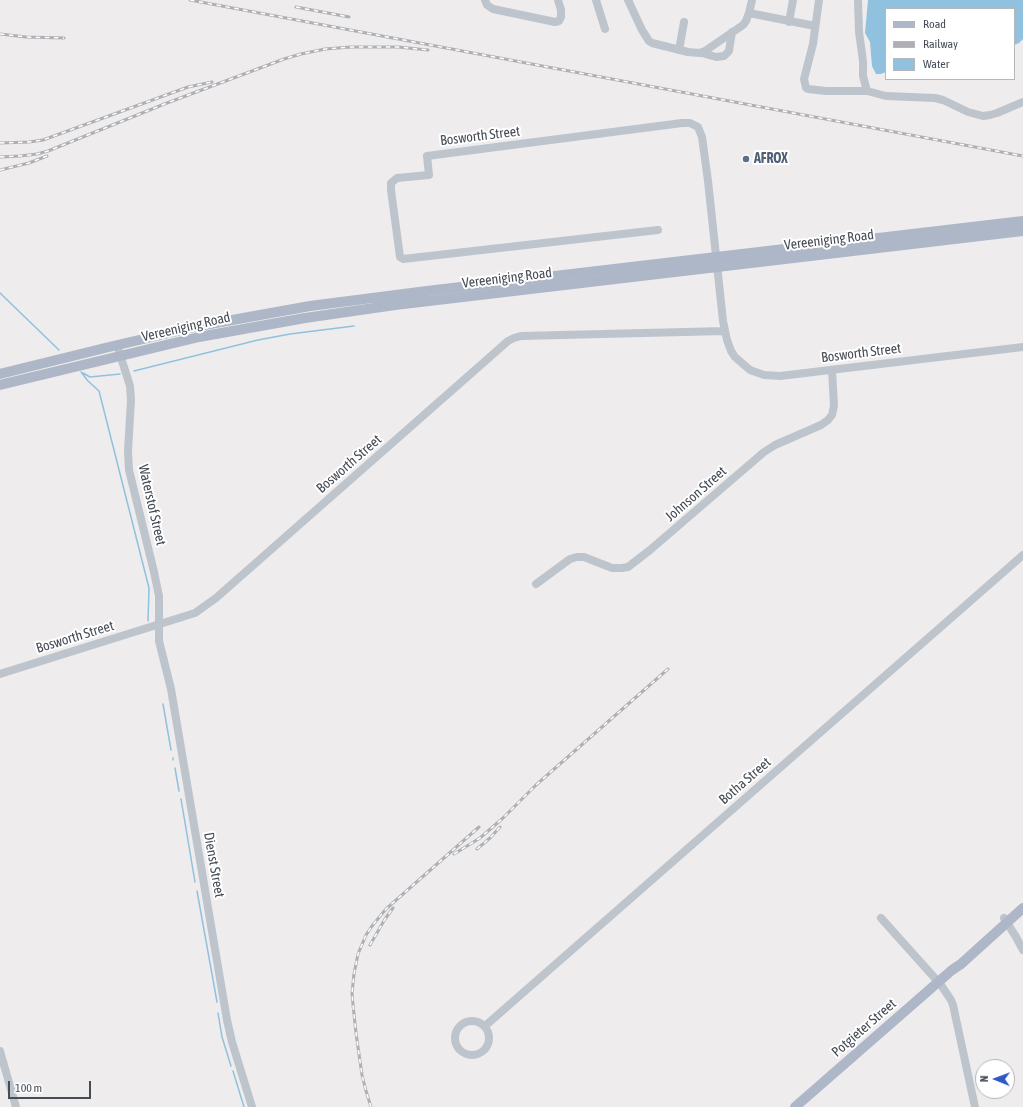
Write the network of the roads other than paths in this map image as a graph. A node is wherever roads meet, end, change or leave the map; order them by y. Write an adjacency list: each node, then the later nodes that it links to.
1 (485, 0): 2 (street)
2 (558, 0)
3 (596, 0): 13 (street)
4 (628, 0): 15 (street)
5 (752, 0): 9 (street)
6 (793, 0): 11 (street)
7 (819, 0): 12 (street)
8 (858, 0): 17 (street)
9 (749, 13): 11 (street); 14 (street)
10 (684, 22): 15 (street)
11 (789, 22): 12 (street)
12 (815, 26): 17 (street)
13 (605, 29)
14 (732, 32): 16 (street); 16 (street)
15 (679, 50): 16 (street)
16 (702, 53)
17 (867, 91): 18 (street)
18 (1023, 102)
19 (1023, 221): 22 (main road, Vereeniging Road)
20 (658, 230): 22 (street, Bosworth Street)
21 (1023, 231): 23 (main road, Vereeniging Road)
22 (716, 257): 23 (street, Bosworth Street); 25 (main road, Vereeniging Road)
23 (717, 268): 24 (street, Bosworth Street); 27 (main road, Vereeniging Road)
24 (725, 331): 28 (street, Bosworth Street); 33 (street, Bosworth Street)
25 (117, 345): 27 (street, Waterstof Street); 29 (main road, Vereeniging Road)
26 (1023, 347): 28 (street, Bosworth Street)
27 (122, 356): 30 (main road, Vereeniging Road); 33 (street, Waterstof Street)
28 (832, 370): 32 (street, Johnson Street)
29 (0, 374)
30 (0, 385)
31 (1023, 555): 41 (street, Botha Street)
32 (536, 584)
33 (158, 624): 34 (street, Bosworth Street); 44 (street, Dienst Street)
34 (0, 674)
35 (1023, 901): 38 (main road, Potgieter Street)
36 (1023, 908): 38 (main road, Potgieter Street)
37 (881, 918): 40 (street)
38 (1006, 920): 39 (street); 40 (main road, Potgieter Street)
39 (1023, 950)
40 (937, 982): 45 (main road, Potgieter Street); 46 (street)
41 (485, 1026): 41 (street)
42 (0, 1052): 43 (street)
43 (16, 1107)
44 (252, 1107)
45 (795, 1107)
46 (975, 1107)

